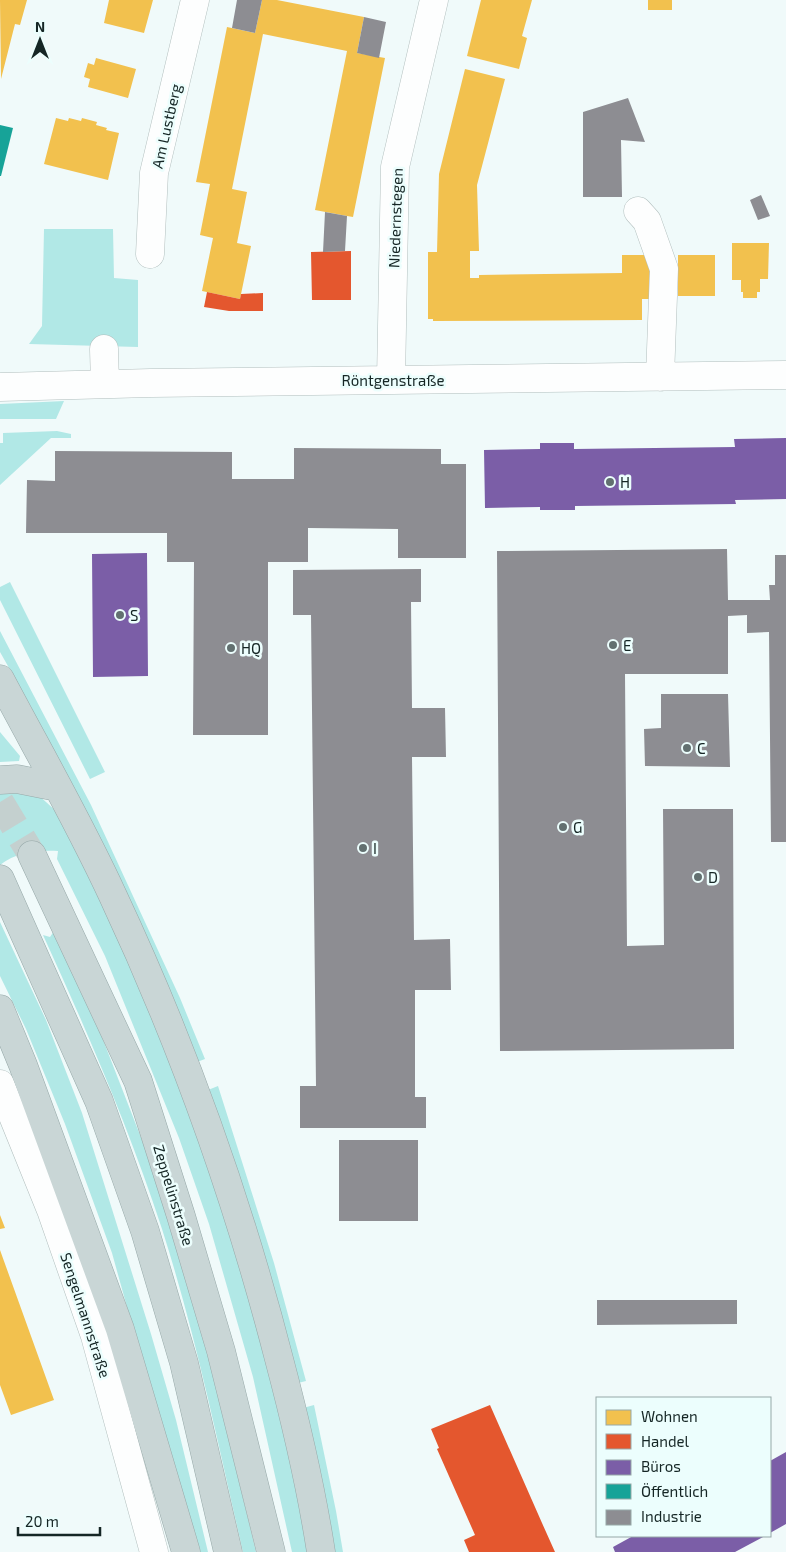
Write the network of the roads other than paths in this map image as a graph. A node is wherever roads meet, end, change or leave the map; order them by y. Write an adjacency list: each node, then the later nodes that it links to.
1 (195, 0): 4 (street, Am Lustberg)
2 (434, 0): 8 (street, Niedernstegen)
3 (638, 211): 7 (street)
4 (150, 254)
5 (104, 349): 9 (street)
6 (786, 375): 7 (street, Röntgenstraße)
7 (660, 377): 8 (street, Röntgenstraße)
8 (391, 380): 9 (street, Röntgenstraße)
9 (105, 384): 10 (street, Röntgenstraße)
10 (0, 387)
11 (0, 679): 13 (highway)
12 (0, 706): 13 (street)
13 (26, 728): 15 (highway)
14 (0, 780): 15 (highway)
15 (57, 787): 24 (highway)
16 (32, 855): 23 (highway, Zeppelinstraße)
17 (0, 879): 22 (highway)
18 (0, 1009): 21 (highway)
19 (0, 1084): 20 (street, Sengelmannstraße)
20 (154, 1552)
21 (186, 1552)
22 (228, 1552)
23 (271, 1552)
24 (321, 1552)

